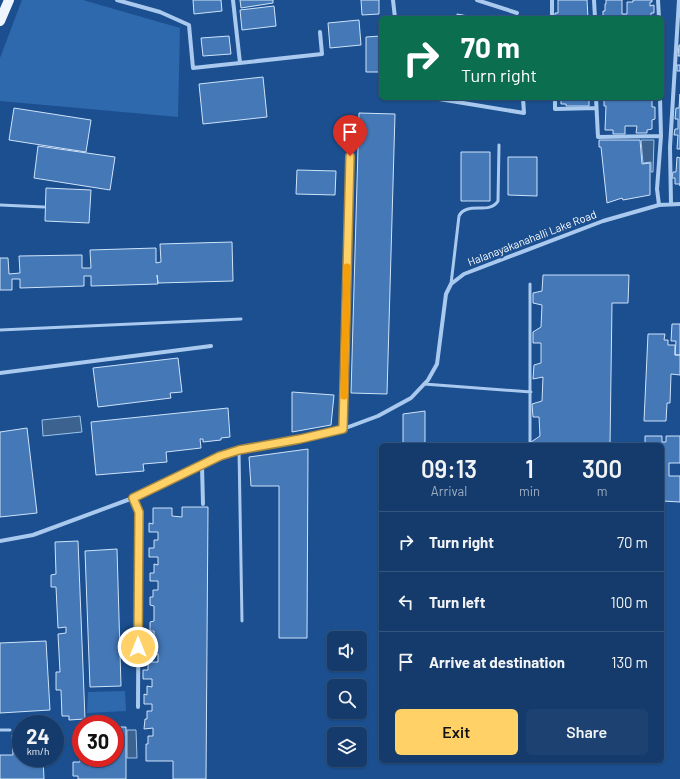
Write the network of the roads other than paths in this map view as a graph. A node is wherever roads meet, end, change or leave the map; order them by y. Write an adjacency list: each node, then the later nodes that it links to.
1 (9, 0): 15 (main road)
2 (117, 0): 17 (street)
3 (233, 0): 17 (street)
4 (393, 0): 11 (street)
5 (477, 0): 10 (street)
6 (552, 0): 12 (street)
7 (594, 0): 13 (street)
8 (658, 0): 14 (street)
9 (679, 0): 27 (street)
10 (517, 13)
11 (394, 16)
12 (552, 16)
13 (595, 16)
14 (659, 16)
15 (0, 21)
16 (320, 32): 17 (street)
17 (240, 63)
18 (445, 100): 19 (street)
19 (523, 100)
20 (554, 100): 23 (street)
21 (596, 100): 23 (street)
22 (660, 100): 25 (street)
23 (596, 108): 25 (street)
24 (350, 124): 42 (street)
25 (661, 136): 28 (street)
26 (499, 145): 34 (lane)
27 (670, 147): 28 (street); 29 (street)
28 (660, 148): 32 (street)
29 (671, 204): 30 (street, Halanayakanahalli Lake Road); 32 (street, Halanayakanahalli Lake Road)
30 (680, 204)
31 (0, 205): 33 (lane)
32 (659, 205): 34 (street, Halanayakanahalli Lake Road)
33 (44, 207)
34 (452, 284): 40 (street)
35 (530, 284): 41 (lane)
36 (242, 319): 37 (lane)
37 (0, 330)
38 (211, 346): 39 (street)
39 (0, 373)
40 (424, 384): 41 (lane); 42 (street)
41 (531, 392): 43 (lane)
42 (343, 429): 44 (street)
43 (530, 443)
44 (239, 450): 45 (street); 49 (lane)
45 (202, 466): 46 (street); 47 (street)
46 (133, 498): 48 (street); 50 (street)
47 (203, 504)
48 (0, 541)
49 (242, 621)
50 (138, 707)
51 (0, 730): 52 (lane)
52 (10, 730)

